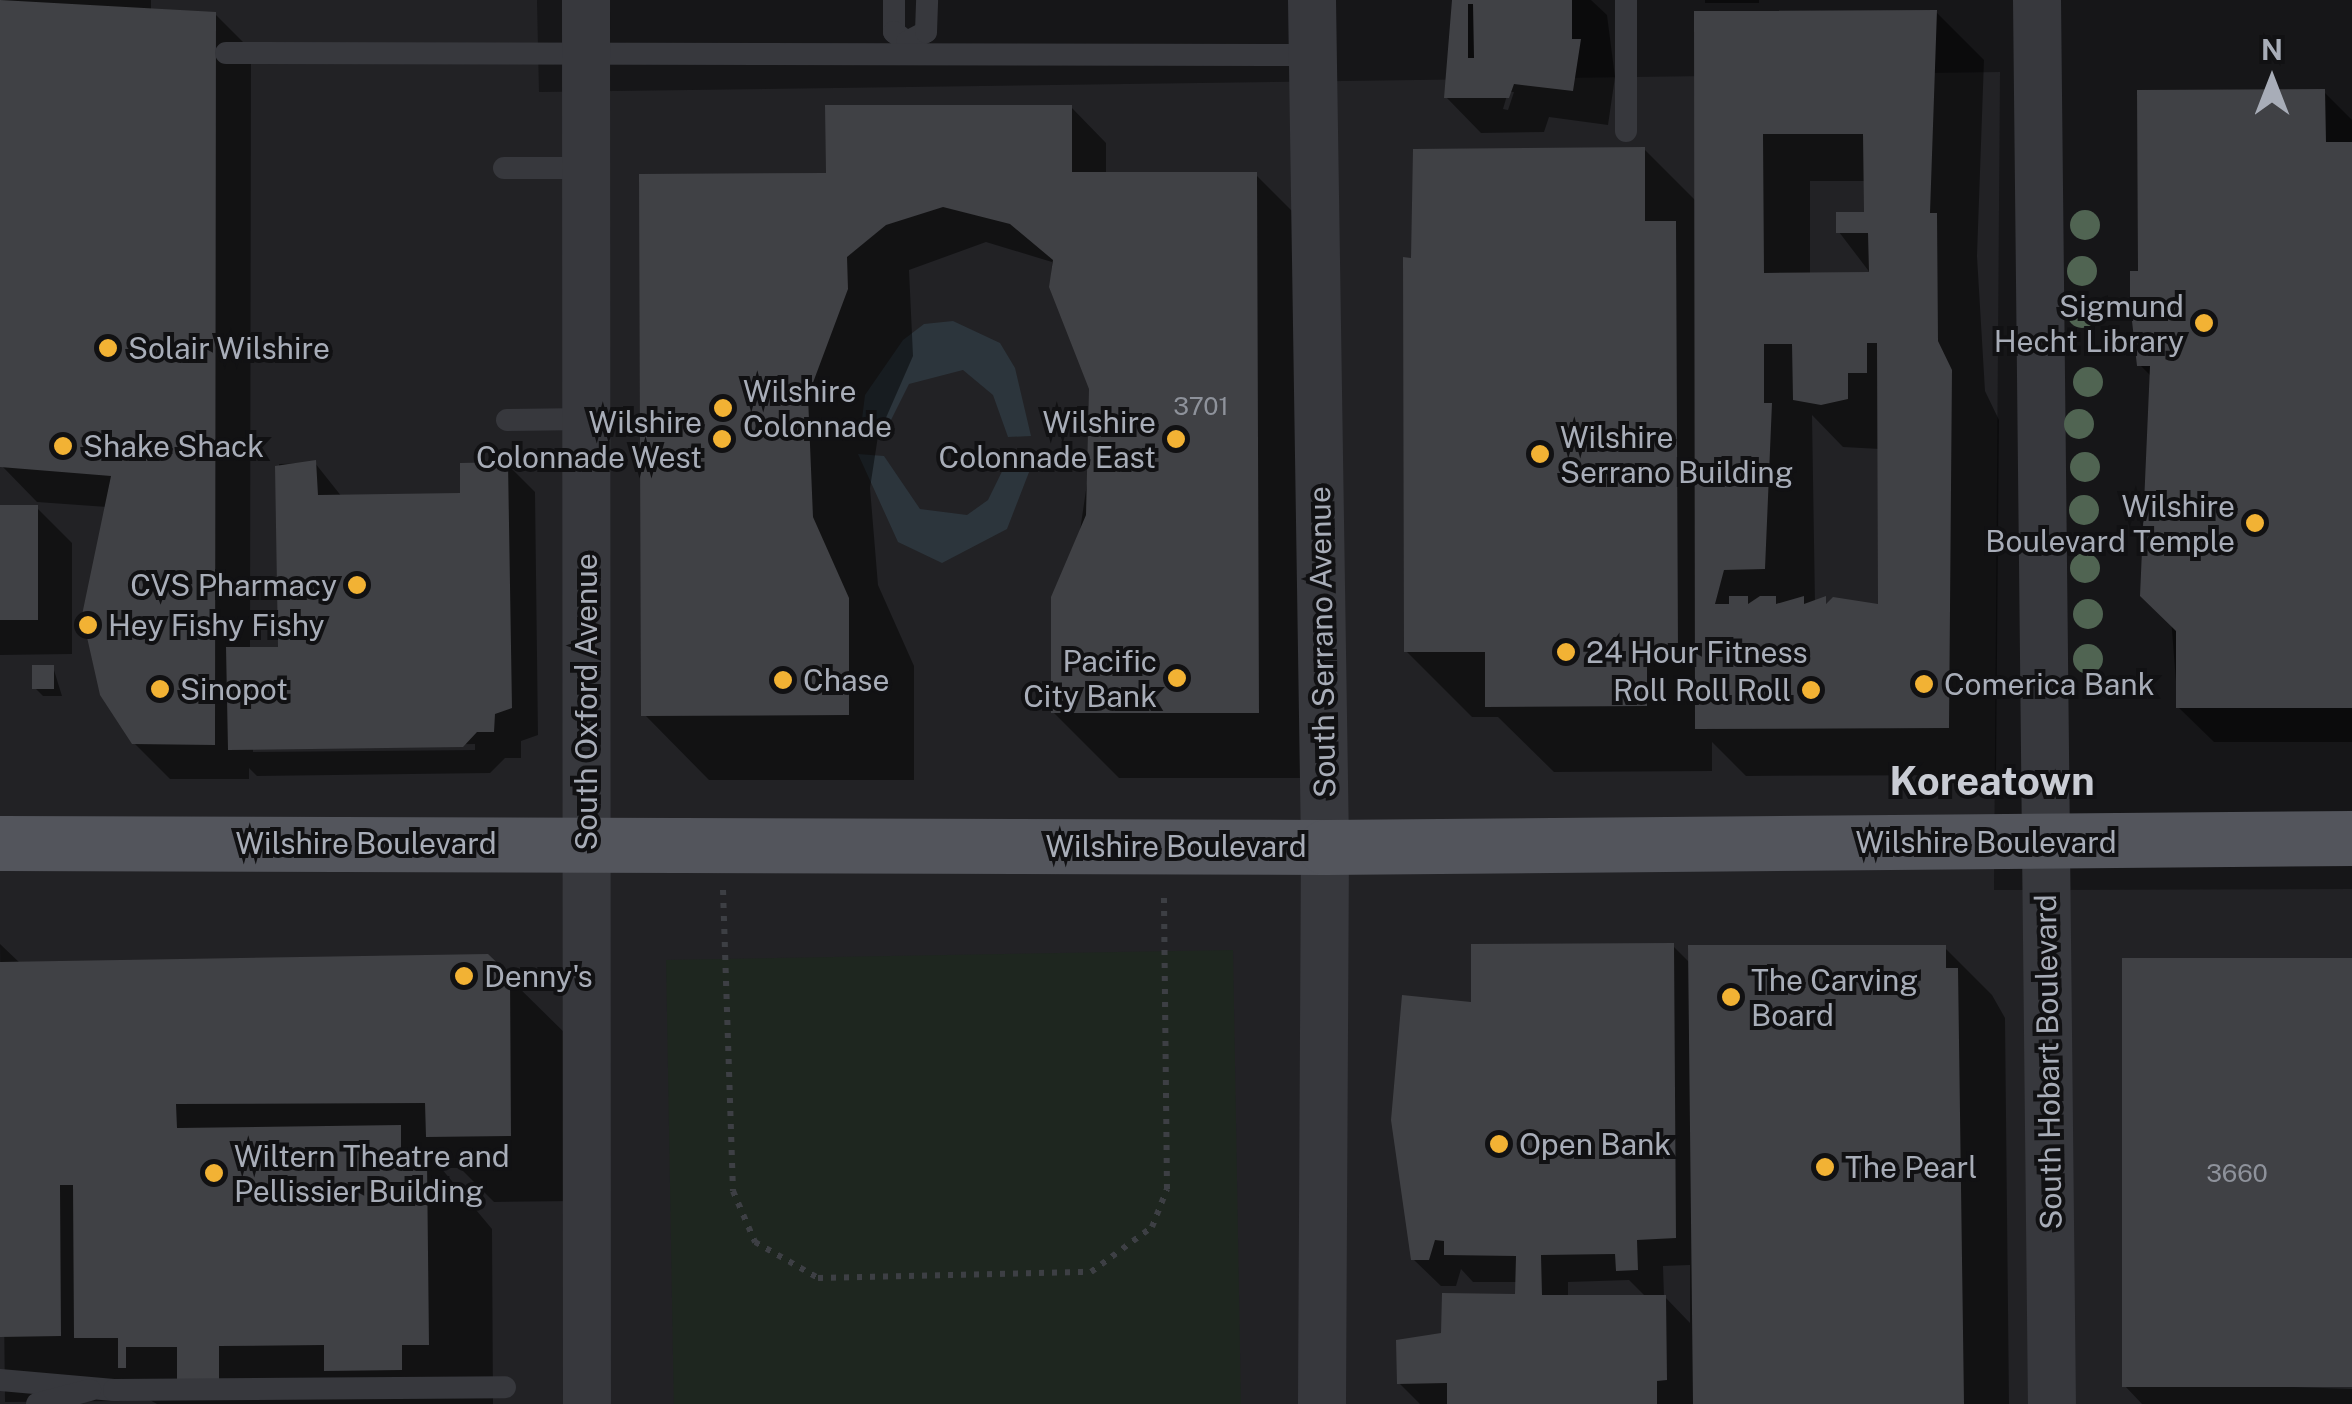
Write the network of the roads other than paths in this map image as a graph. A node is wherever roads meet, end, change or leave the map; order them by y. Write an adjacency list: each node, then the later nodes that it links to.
1 (586, 0): 10 (street, South Oxford Avenue)
2 (894, 0): 7 (lane)
3 (926, 0): 7 (lane)
4 (1312, 0): 9 (street, South Serrano Avenue)
5 (1626, 0): 11 (lane)
6 (2037, 0): 17 (street, South Hobart Boulevard)
7 (907, 49): 9 (lane); 10 (lane)
8 (226, 54): 10 (lane)
9 (1312, 55): 20 (street, South Serrano Avenue)
10 (588, 56): 13 (street, South Oxford Avenue)
11 (1626, 131)
12 (504, 168): 13 (lane)
13 (587, 168): 14 (street, South Oxford Avenue)
14 (587, 419): 15 (lane); 19 (street, South Oxford Avenue)
15 (507, 420)
16 (2352, 838): 17 (main road, Wilshire Boulevard)
17 (2045, 841): 20 (main road, Wilshire Boulevard); 27 (street, South Hobart Boulevard)
18 (0, 843): 19 (main road, Wilshire Boulevard)
19 (586, 844): 20 (main road, Wilshire Boulevard); 25 (street, South Oxford Avenue)
20 (1326, 847): 26 (street, South Serrano Avenue)
21 (0, 1380): 23 (lane)
22 (505, 1387): 23 (lane)
23 (94, 1388): 24 (lane)
24 (36, 1404)
25 (587, 1404)
26 (1322, 1404)
27 (2052, 1404)

